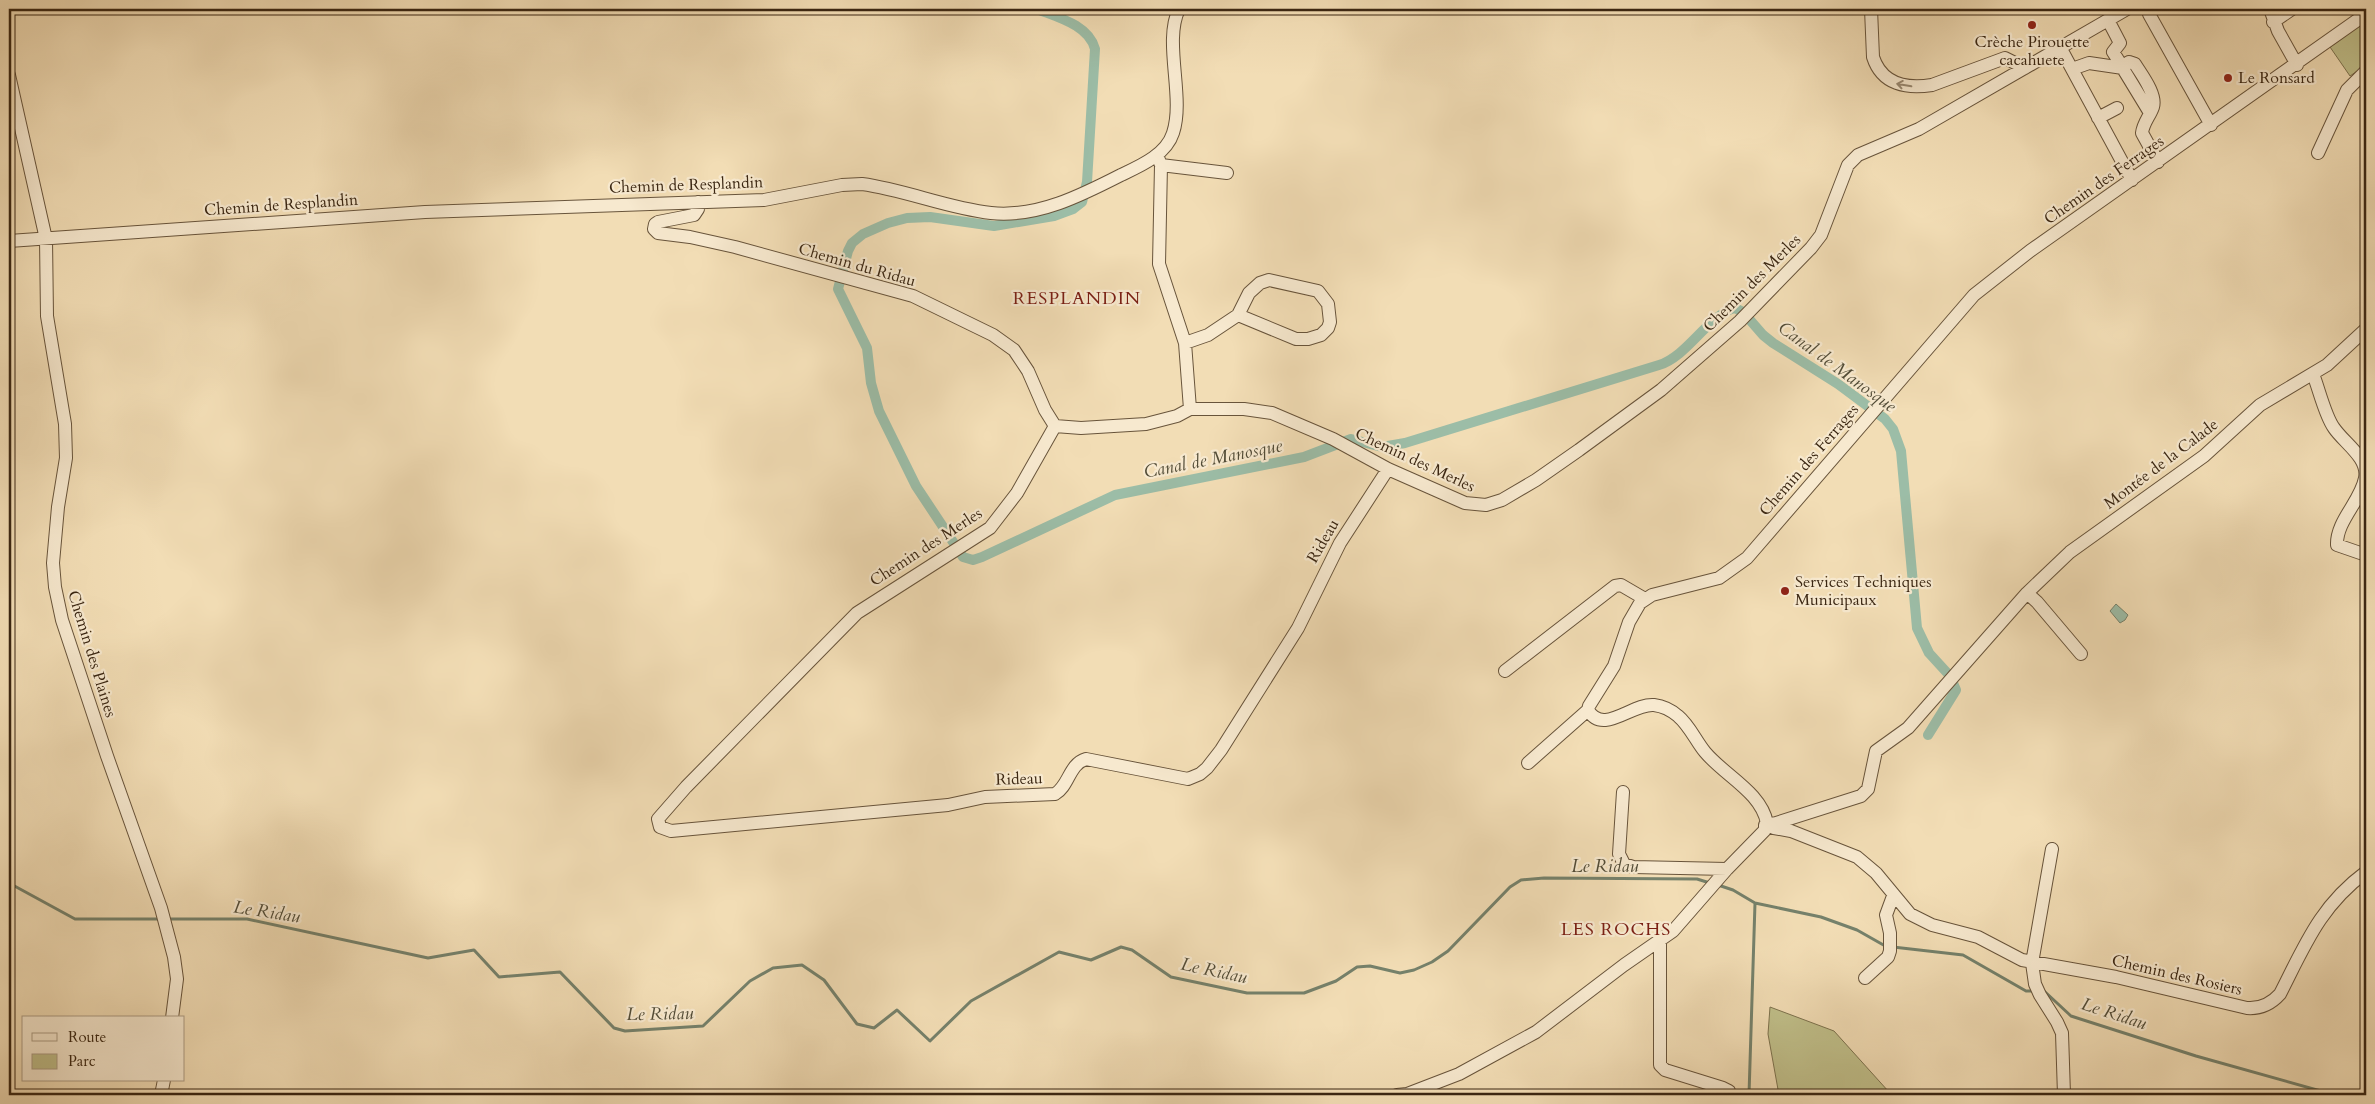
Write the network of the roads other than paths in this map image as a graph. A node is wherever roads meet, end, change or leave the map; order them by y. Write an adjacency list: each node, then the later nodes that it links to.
1 (1179, 9): 23 (street, Chemin de Resplandin)
2 (1871, 9): 13 (street, one-way to 2)
3 (2127, 9): 8 (street, Chemin des Merles)
4 (2270, 9): 9 (street)
5 (2292, 9): 9 (street)
6 (2366, 14): 11 (street, Chemin des Ferrages)
7 (2150, 16): 20 (street)
8 (2108, 20): 10 (street, Chemin des Merles); 12 (street)
9 (2274, 22): 11 (street)
10 (2060, 48): 13 (street, Chemin des Merles); 14 (street)
11 (2297, 65): 20 (street, Chemin des Ferrages)
12 (2122, 67): 14 (street); 24 (street)
13 (2025, 68): 36 (street, Chemin des Merles)
14 (2072, 69): 19 (street)
15 (2366, 71): 22 (street)
16 (9, 75): 21 (street)
17 (2117, 108): 19 (street)
18 (9, 111): 21 (street)
19 (2098, 118): 26 (street)
20 (2211, 125): 24 (street, Chemin des Ferrages)
21 (24, 144): 28 (street, Chemin des Plaines)
22 (2318, 154)
23 (1159, 160): 25 (street); 27 (street, Chemin de Resplandin); 32 (street)
24 (2158, 162): 26 (street, Chemin des Ferrages)
25 (1227, 173)
26 (2132, 180): 39 (street, Chemin des Ferrages)
27 (698, 202): 28 (street, Chemin de Resplandin); 35 (street, Chemin du Ridau)
28 (46, 239): 29 (street, Chemin de Resplandin); 54 (street, Chemin des Plaines)
29 (9, 241)
30 (1238, 314): 30 (street); 32 (street)
31 (2366, 329): 33 (street, Montée de la Calade)
32 (1186, 343): 34 (street)
33 (2313, 374): 37 (street); 38 (street, Montée de la Calade)
34 (1190, 409): 35 (street, Chemin des Merles); 36 (street, Chemin des Merles)
35 (1055, 426): 43 (street, Chemin des Merles)
36 (1388, 469): 43 (street, Rideau)
37 (2366, 555)
38 (2026, 593): 40 (street); 46 (street, Montée de la Calade)
39 (1645, 598): 41 (street); 42 (street)
40 (2081, 654)
41 (1505, 671)
42 (1588, 710): 44 (street); 46 (street)
43 (746, 726)
44 (1528, 763)
45 (1623, 792): 49 (street)
46 (1770, 826): 49 (street); 50 (street, Chemin des Rosiers)
47 (2052, 849): 52 (street)
48 (2366, 872): 52 (street, Chemin des Rosiers)
49 (1719, 879): 51 (street)
50 (1893, 896): 52 (street, Chemin des Rosiers); 53 (street)
51 (1660, 942): 57 (street); 58 (street)
52 (2032, 963): 59 (street)
53 (1865, 978)
54 (172, 1016)
55 (164, 1082): 56 (street)
56 (161, 1095)
57 (1397, 1095)
58 (1730, 1095)
59 (2064, 1095)

